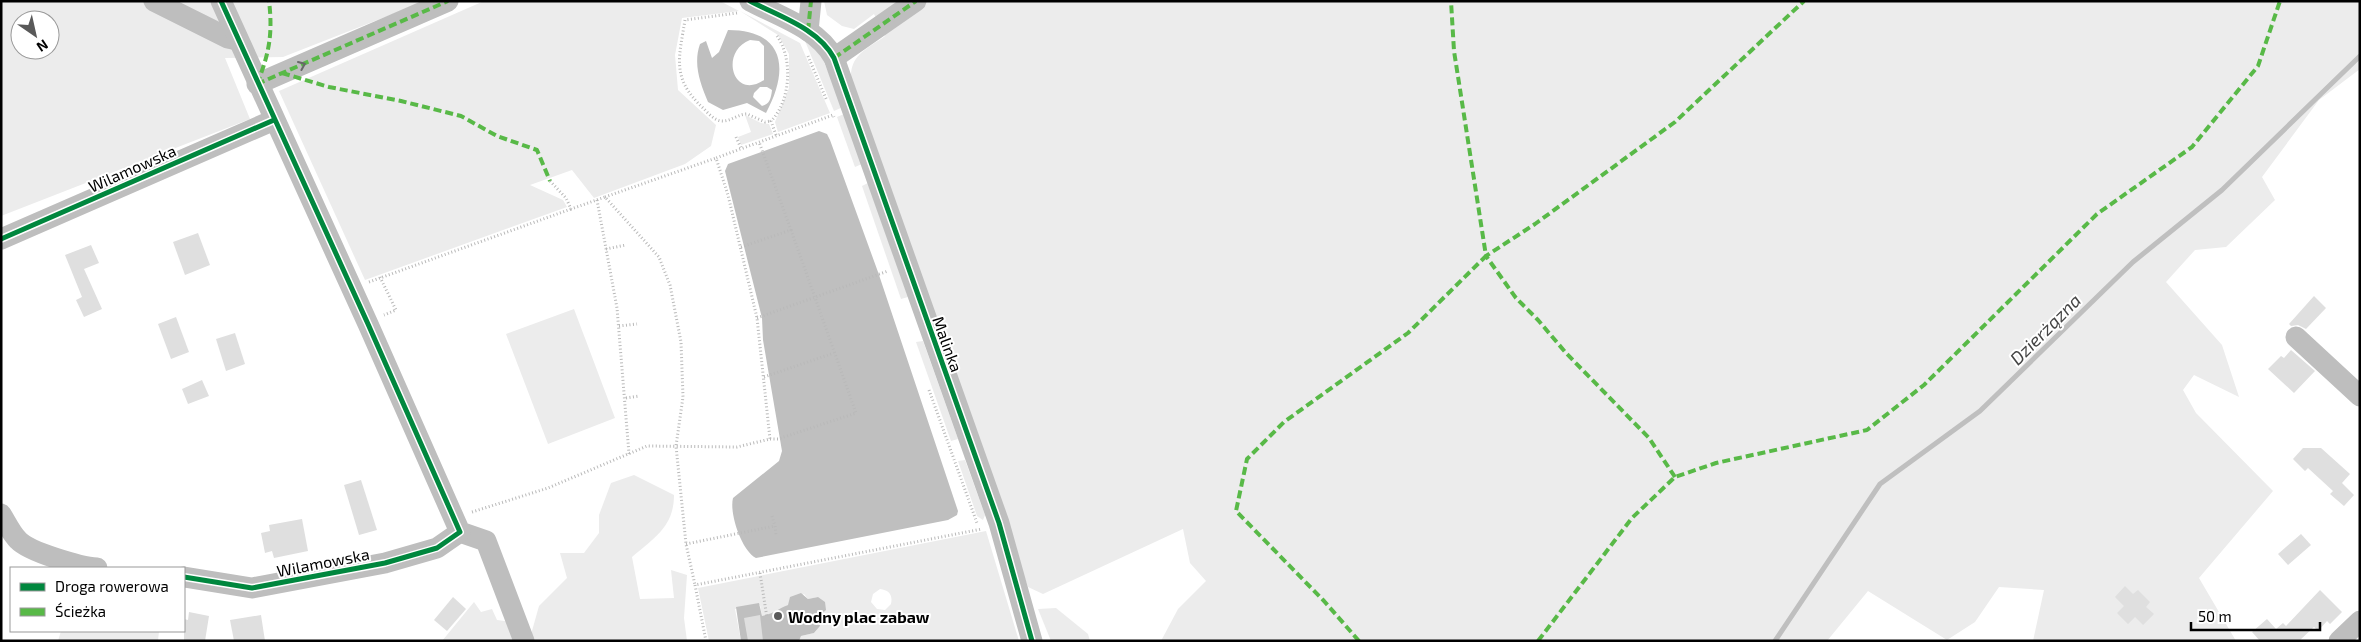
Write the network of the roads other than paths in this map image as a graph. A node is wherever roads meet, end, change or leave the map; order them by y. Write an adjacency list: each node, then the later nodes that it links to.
1 (154, 1): 8 (street)
2 (221, 1): 8 (street)
3 (448, 1): 10 (street, one-way to 3)
4 (811, 1): 7 (street)
5 (916, 1): 9 (street)
6 (744, 7): 7 (street)
7 (808, 31): 9 (street)
8 (237, 40): 10 (street)
9 (834, 58): 21 (street, Malinka)
10 (257, 84): 11 (street)
11 (274, 120): 12 (street, Wilamowska); 16 (street)
12 (1, 239)
13 (2296, 337): 14 (street)
14 (2360, 396)
15 (1, 514): 17 (street)
16 (460, 532): 18 (street, Wilamowska); 20 (street)
17 (84, 567)
18 (185, 577)
19 (2360, 621): 22 (street)
20 (524, 641)
21 (1032, 641)
22 (2338, 641)

